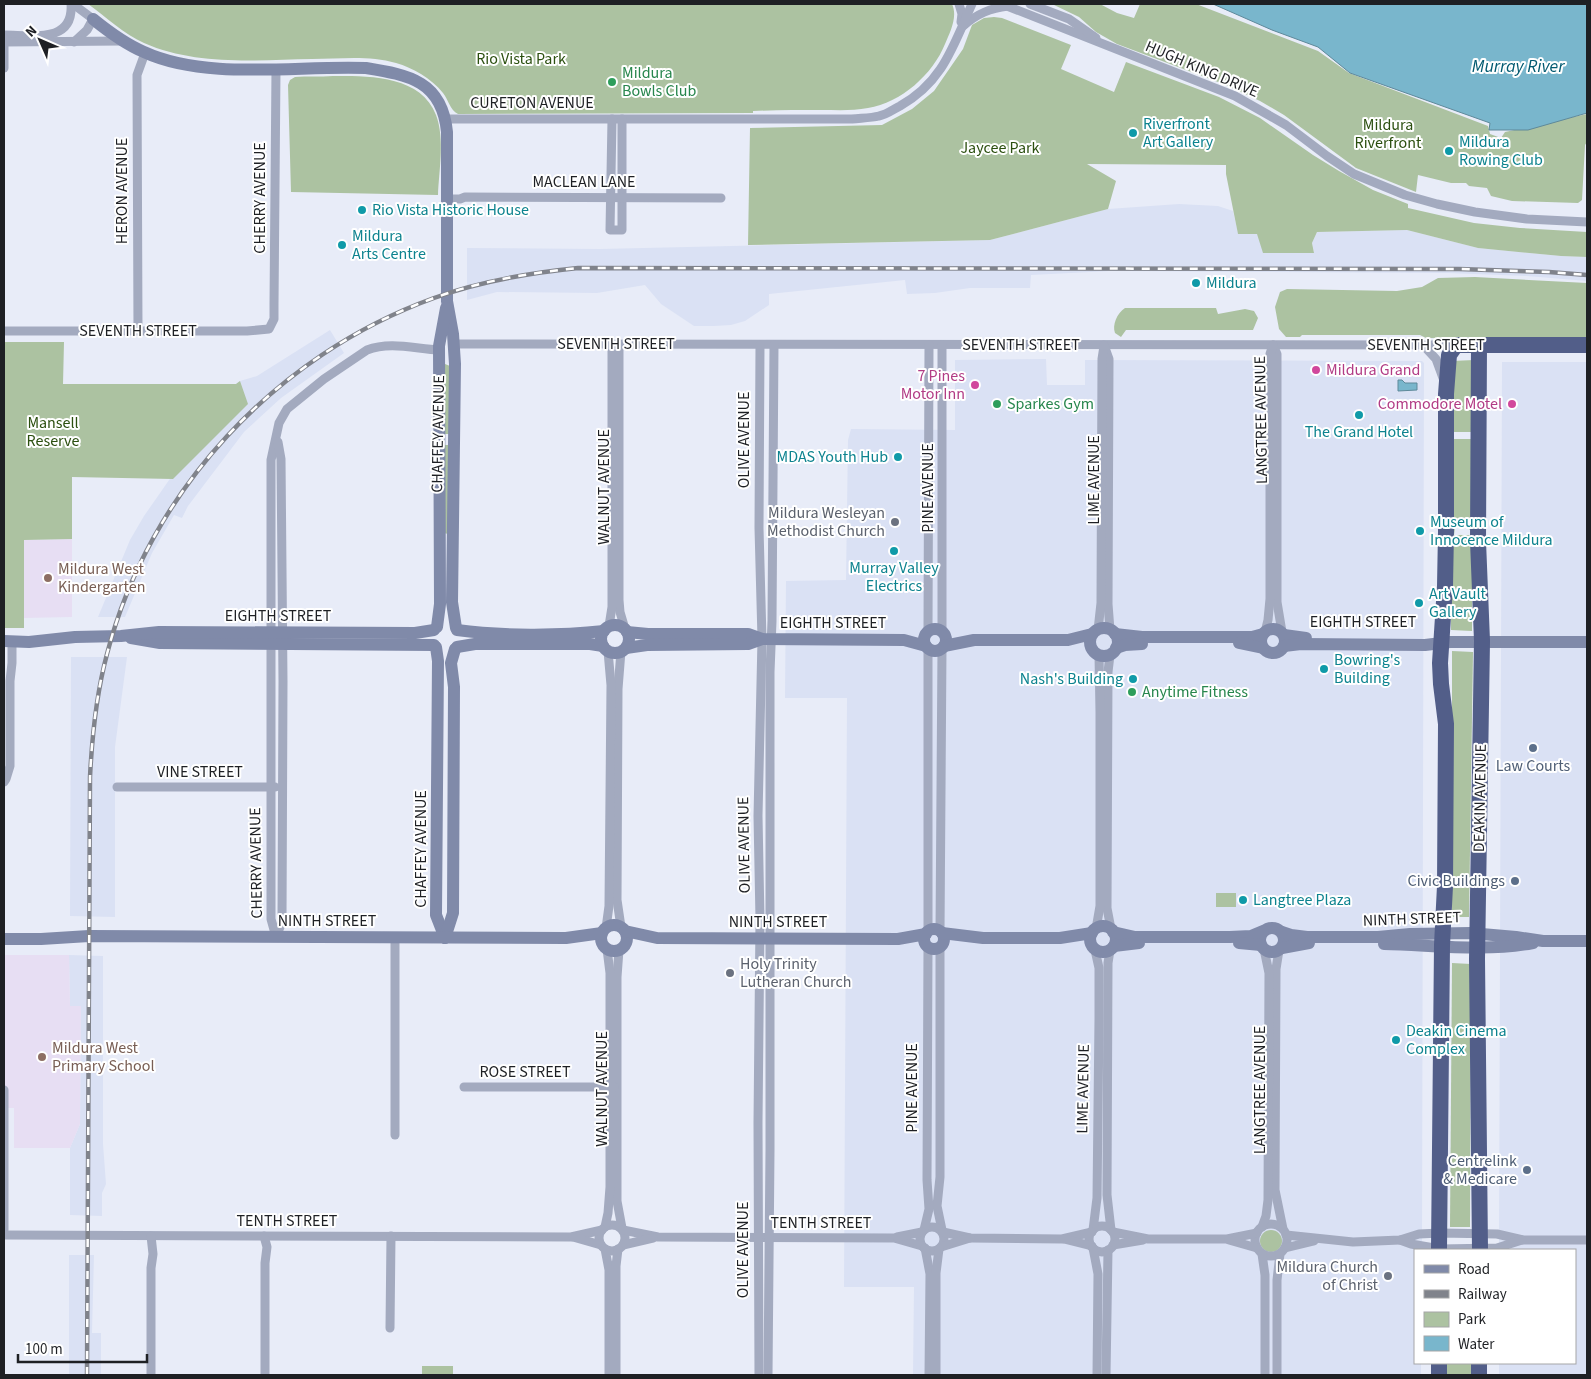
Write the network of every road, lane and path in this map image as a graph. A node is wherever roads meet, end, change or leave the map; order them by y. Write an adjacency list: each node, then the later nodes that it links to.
1 (72, 4): 6 (street); 8 (street)
2 (959, 4): 7 (street)
3 (972, 4): 7 (street, CURETON AVENUE)
4 (1030, 4): 12 (street, HUGH KING DRIVE)
5 (1005, 5): 7 (street); 12 (street, HUGH KING DRIVE)
6 (93, 19): 10 (street); 11 (street)
7 (961, 27): 18 (street, CURETON AVENUE)
8 (4, 35): 9 (street)
9 (4, 42): 10 (street); 14 (street)
10 (74, 42): 11 (street)
11 (125, 42): 13 (street)
12 (1109, 47): 23 (street, HUGH KING DRIVE)
13 (145, 52): 15 (street); 27 (street, HERON AVENUE)
14 (4, 68)
15 (276, 69): 16 (street); 25 (street, CHERRY AVENUE)
16 (446, 119): 17 (street, CURETON AVENUE); 21 (street, CHAFFEY AVENUE)
17 (612, 119): 18 (street, CURETON AVENUE); 19 (street)
18 (622, 119): 20 (street)
19 (611, 196): 20 (street, MACLEAN LANE); 20 (street); 21 (street, MACLEAN LANE)
20 (621, 196): 22 (street, MACLEAN LANE)
21 (447, 198): 24 (street, CHAFFEY AVENUE)
22 (721, 198)
23 (1587, 222)
24 (447, 300): 28 (street, CHAFFEY AVENUE); 40 (street, CHAFFEY AVENUE)
25 (271, 327): 27 (street, SEVENTH STREET)
26 (4, 331): 27 (street, SEVENTH STREET)
27 (138, 331)
28 (454, 344): 29 (street, SEVENTH STREET); 40 (street); 45 (street, CHAFFEY AVENUE)
29 (616, 344): 30 (street, SEVENTH STREET); 51 (street, WALNUT AVENUE); 52 (street, WALNUT AVENUE)
30 (760, 345): 31 (street, SEVENTH STREET); 58 (street, OLIVE AVENUE)
31 (774, 345): 32 (street, SEVENTH STREET); 58 (street, OLIVE AVENUE)
32 (929, 345): 33 (street, SEVENTH STREET); 41 (street, PINE AVENUE)
33 (942, 345): 34 (street, SEVENTH STREET); 42 (street, PINE AVENUE)
34 (1104, 345): 35 (street, SEVENTH STREET); 53 (street, LIME AVENUE)
35 (1273, 345): 36 (street, SEVENTH STREET); 54 (street, LANGTREE AVENUE); 56 (street, LANGTREE AVENUE)
36 (1423, 345): 37 (street, SEVENTH STREET); 43 (street, DEAKIN AVENUE)
37 (1456, 345): 38 (highway, SEVENTH STREET); 43 (highway, DEAKIN AVENUE)
38 (1479, 345): 39 (highway, SEVENTH STREET); 62 (highway, DEAKIN AVENUE)
39 (1587, 345)
40 (439, 347): 44 (street, CHAFFEY AVENUE); 55 (street, CHERRY AVENUE)
41 (929, 364): 42 (street); 47 (street, PINE AVENUE)
42 (942, 364): 48 (street, PINE AVENUE)
43 (1446, 394): 63 (highway, DEAKIN AVENUE)
44 (440, 440): 45 (street); 46 (street, CHAFFEY AVENUE)
45 (454, 440): 46 (street, CHAFFEY AVENUE)
46 (446, 540): 49 (street, CHAFFEY AVENUE); 50 (street, CHAFFEY AVENUE)
47 (928, 617): 48 (street); 59 (street, PINE AVENUE)
48 (942, 617): 60 (street, PINE AVENUE)
49 (436, 629): 50 (street); 55 (street, EIGHTH STREET); 65 (street)
50 (457, 629): 51 (street); 66 (street)
51 (606, 629): 52 (street); 67 (street)
52 (626, 631): 58 (street, EIGHTH STREET); 69 (street)
53 (1104, 632): 54 (street); 61 (street); 70 (street); 70 (street)
54 (1264, 633): 56 (street); 68 (street)
55 (277, 638): 57 (street, EIGHTH STREET); 65 (street, EIGHTH STREET); 75 (street, CHERRY AVENUE); 76 (street, CHERRY AVENUE)
56 (1283, 638): 63 (street, EIGHTH STREET); 68 (street)
57 (7, 639): 73 (street)
58 (767, 639): 59 (street, EIGHTH STREET); 69 (street, EIGHTH STREET); 91 (street, OLIVE AVENUE)
59 (927, 640): 60 (street); 60 (street); 79 (street, PINE AVENUE)
60 (943, 640): 61 (street); 80 (street, PINE AVENUE)
61 (1068, 640): 70 (street)
62 (1482, 641): 63 (street, EIGHTH STREET); 64 (street, EIGHTH STREET); 96 (highway, DEAKIN AVENUE)
63 (1441, 642): 95 (highway, DEAKIN AVENUE)
64 (1587, 642)
65 (435, 646): 66 (street); 71 (street, CHAFFEY AVENUE)
66 (456, 648): 67 (street); 72 (street, CHAFFEY AVENUE)
67 (606, 648): 69 (street); 97 (street, WALNUT AVENUE)
68 (1264, 648): 70 (street)
69 (624, 650): 81 (street)
70 (1104, 652): 82 (street); 94 (street, LIME AVENUE)
71 (438, 738): 72 (street); 77 (street, CHAFFEY AVENUE)
72 (454, 739): 78 (street, CHAFFEY AVENUE)
73 (4, 782)
74 (117, 787): 75 (street, VINE STREET)
75 (270, 787): 76 (street, VINE STREET); 87 (street, CHERRY AVENUE)
76 (282, 787): 87 (street, CHERRY AVENUE)
77 (437, 841): 78 (street); 89 (street, CHAFFEY AVENUE)
78 (453, 841): 89 (street, CHAFFEY AVENUE)
79 (928, 850): 80 (street); 93 (street, PINE AVENUE)
80 (941, 850): 93 (street, PINE AVENUE)
81 (623, 929): 90 (street, NINTH STREET); 97 (street); 97 (street, NINTH STREET)
82 (1112, 931): 83 (street); 94 (street); 100 (street)
83 (1264, 931): 85 (street); 99 (street)
84 (4, 932): 86 (street, NINTH STREET)
85 (1282, 932): 95 (street, NINTH STREET); 101 (street)
86 (88, 936): 87 (street, NINTH STREET); 92 (street, NINTH STREET)
87 (276, 937): 88 (street, NINTH STREET)
88 (395, 938): 89 (street, NINTH STREET); 107 (street)
89 (444, 938): 97 (street, NINTH STREET)
90 (657, 938): 91 (street, NINTH STREET); 97 (street, NINTH STREET)
91 (765, 938): 93 (street, NINTH STREET); 123 (street, OLIVE AVENUE); 124 (street, OLIVE AVENUE)
92 (4, 939)
93 (934, 939): 94 (street, NINTH STREET); 102 (street, PINE AVENUE); 103 (street, PINE AVENUE)
94 (1094, 939): 100 (street); 114 (street, LIME AVENUE)
95 (1442, 939): 96 (street, NINTH STREET); 101 (street, NINTH STREET); 134 (highway, DEAKIN AVENUE)
96 (1478, 940): 98 (street, NINTH STREET); 135 (highway, DEAKIN AVENUE)
97 (610, 941): 105 (street, WALNUT AVENUE)
98 (1587, 941)
99 (1263, 947): 100 (street); 101 (street); 111 (street, LANGTREE AVENUE)
100 (1112, 948): 115 (street, LIME AVENUE)
101 (1280, 949): 116 (street, LANGTREE AVENUE)
102 (927, 1056): 103 (street); 112 (street, PINE AVENUE)
103 (940, 1056): 113 (street, PINE AVENUE)
104 (464, 1087): 105 (street, ROSE STREET)
105 (613, 1087): 108 (street, WALNUT AVENUE); 109 (street, WALNUT AVENUE)
106 (4, 1090): 110 (street)
107 (394, 1134)
108 (603, 1228): 109 (street); 121 (street, TENTH STREET); 136 (street)
109 (622, 1229): 122 (street, TENTH STREET); 137 (street)
110 (4, 1230)
111 (1260, 1230): 116 (street); 129 (street); 142 (street)
112 (923, 1231): 113 (street); 125 (street, TENTH STREET); 138 (street)
113 (942, 1231): 126 (street); 140 (street)
114 (1092, 1231): 115 (street); 127 (street); 139 (street)
115 (1112, 1231): 128 (street); 141 (street)
116 (1284, 1232): 130 (street); 143 (street)
117 (4, 1235): 118 (street, TENTH STREET)
118 (151, 1236): 119 (street, TENTH STREET); 145 (street)
119 (264, 1236): 120 (street, TENTH STREET); 146 (street)
120 (391, 1236): 121 (street, TENTH STREET); 144 (street)
121 (571, 1237): 136 (street, TENTH STREET)
122 (658, 1237): 123 (street, TENTH STREET); 137 (street, TENTH STREET)
123 (758, 1238): 124 (street, TENTH STREET); 149 (street, OLIVE AVENUE)
124 (769, 1238): 125 (street, TENTH STREET); 150 (street, OLIVE AVENUE)
125 (894, 1238): 138 (street, TENTH STREET)
126 (970, 1238): 127 (street); 140 (street)
127 (1062, 1239): 139 (street)
128 (1148, 1239): 129 (street); 141 (street)
129 (1227, 1239): 142 (street)
130 (1319, 1239): 131 (street); 143 (street)
131 (1400, 1240): 134 (street); 134 (street)
132 (1522, 1240): 133 (street); 135 (street); 135 (street)
133 (1587, 1240)
134 (1440, 1244): 135 (street); 135 (street)
135 (1480, 1244)
136 (603, 1247): 137 (street); 147 (street)
137 (620, 1247): 148 (street)
138 (923, 1247): 140 (street); 151 (street)
139 (1093, 1247): 141 (street); 153 (street)
140 (940, 1248): 152 (street)
141 (1110, 1248): 154 (street)
142 (1259, 1251): 143 (street); 155 (street)
143 (1283, 1251): 156 (street)
144 (390, 1328)
145 (151, 1375)
146 (265, 1375)
147 (609, 1375)
148 (616, 1375)
149 (759, 1375)
150 (768, 1375)
151 (929, 1375)
152 (936, 1375)
153 (1097, 1375)
154 (1106, 1375)
155 (1265, 1375)
156 (1277, 1375)

